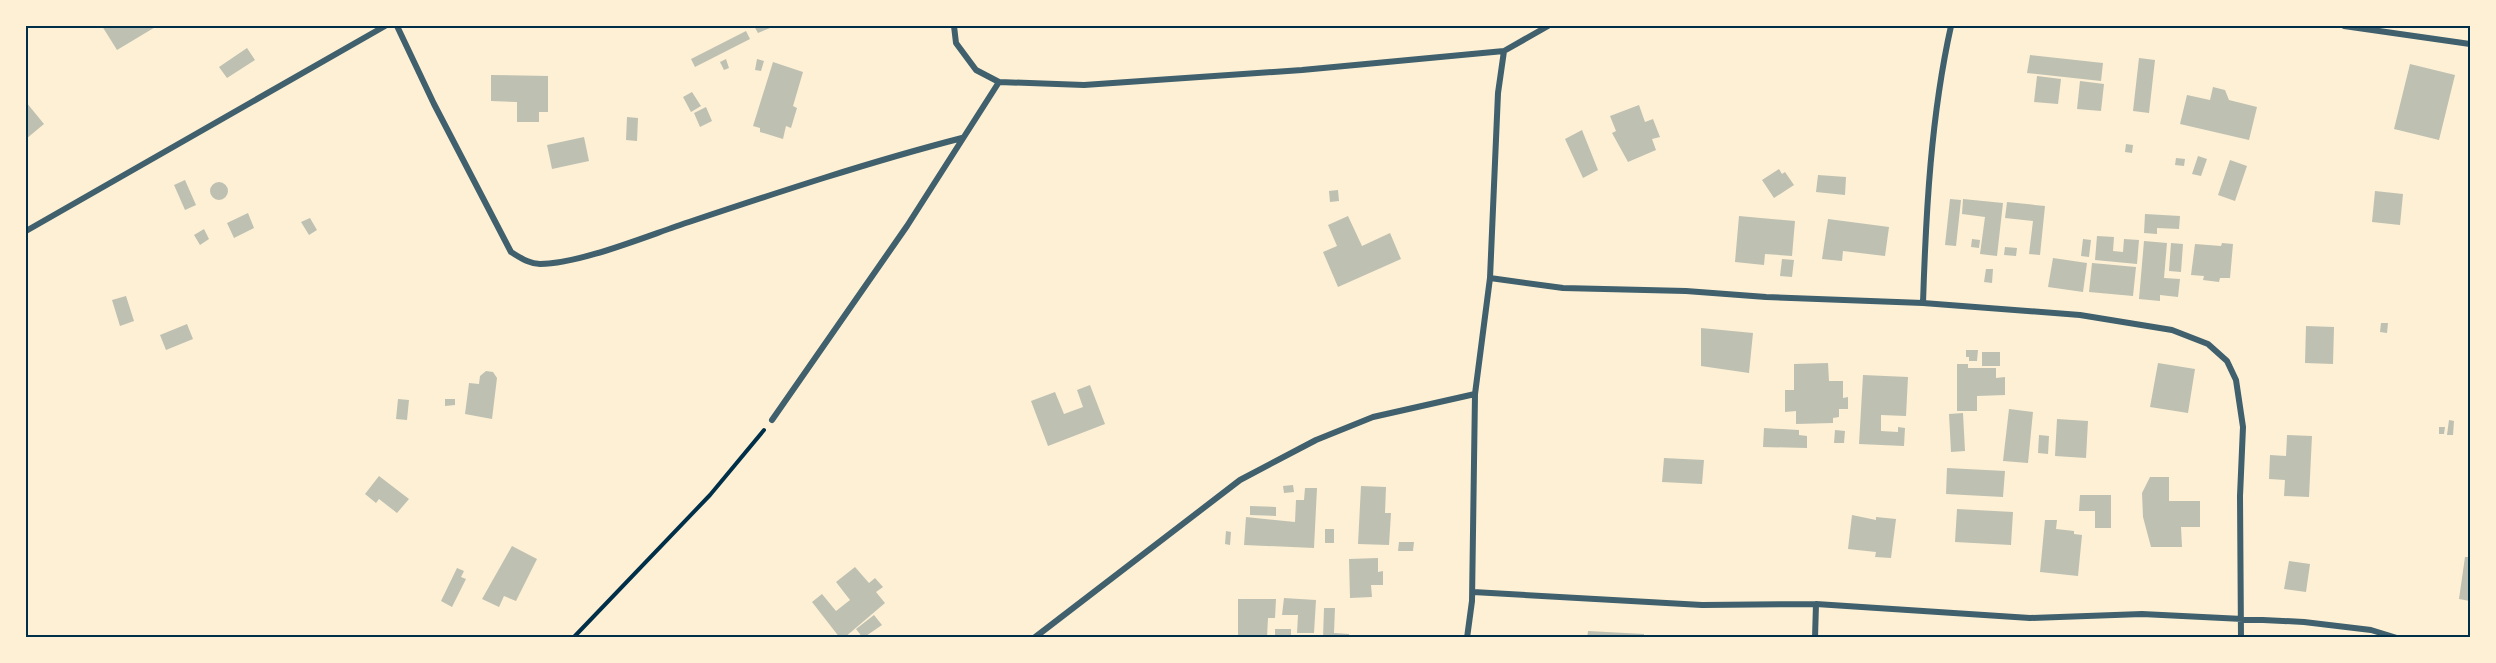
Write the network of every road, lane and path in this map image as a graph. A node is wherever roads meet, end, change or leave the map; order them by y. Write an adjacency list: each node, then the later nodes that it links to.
1 (385, 26): 11 (street)
2 (397, 26): 10 (street)
3 (954, 26): 9 (street)
4 (1548, 26): 8 (street)
5 (1951, 26): 13 (street)
6 (2344, 26): 7 (street)
7 (2470, 44)
8 (1504, 51): 9 (street); 12 (street)
9 (999, 82): 10 (street)
10 (962, 138): 15 (street)
11 (26, 231)
12 (1490, 278): 13 (street); 14 (street)
13 (1923, 303): 18 (street)
14 (1475, 394): 16 (street); 20 (street)
15 (772, 420): 19 (path)
16 (1473, 592): 17 (street); 21 (street)
17 (1816, 604): 18 (street); 22 (street)
18 (2242, 619): 23 (street); 24 (street)
19 (573, 638)
20 (1035, 638)
21 (1467, 638)
22 (1815, 638)
23 (2241, 638)
24 (2397, 638)

